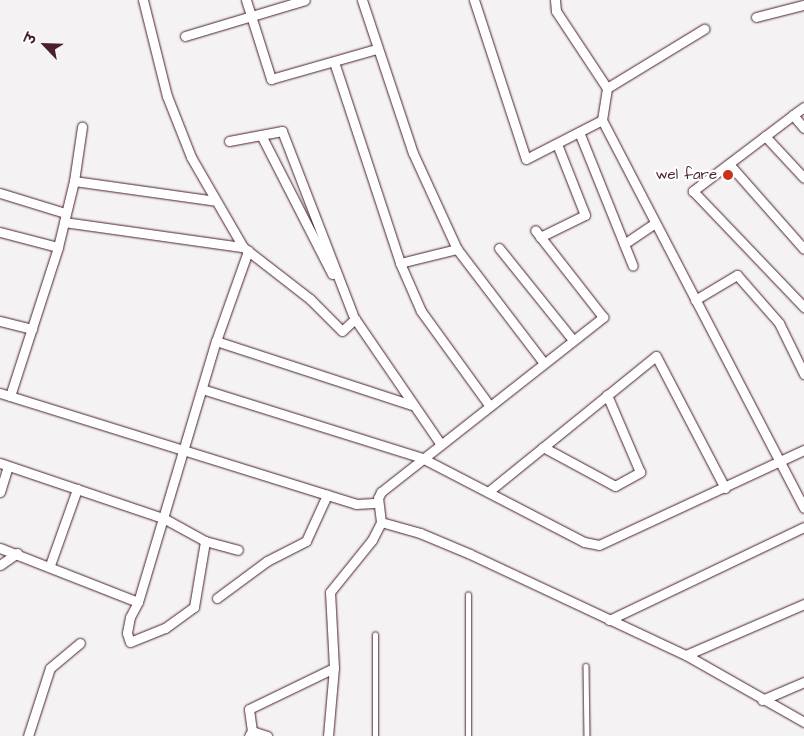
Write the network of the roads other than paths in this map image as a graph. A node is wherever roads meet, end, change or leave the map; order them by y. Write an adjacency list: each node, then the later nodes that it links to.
1 (143, 0): 30 (street)
2 (246, 0): 9 (street)
3 (305, 0): 7 (street)
4 (362, 0): 13 (street)
5 (474, 0): 25 (street)
6 (555, 0): 15 (street)
7 (275, 4): 9 (street)
8 (802, 4): 10 (street)
9 (251, 16): 12 (street); 14 (street)
10 (756, 17)
11 (704, 29): 15 (street)
12 (185, 36)
13 (376, 49): 14 (street); 38 (street)
14 (334, 62): 40 (street)
15 (607, 88): 18 (street)
16 (804, 107): 17 (street)
17 (793, 115): 20 (street); 23 (street)
18 (602, 120): 21 (street); 32 (street)
19 (82, 127): 28 (street)
20 (804, 128)
21 (579, 132): 25 (street); 34 (street)
22 (261, 135): 24 (street); 44 (street); 44 (street)
23 (765, 136): 26 (street); 27 (street)
24 (229, 140)
25 (557, 144): 47 (street)
26 (729, 164): 39 (street); 43 (street)
27 (804, 178)
28 (74, 181): 30 (street); 31 (street)
29 (0, 194): 31 (street)
30 (216, 201): 37 (street)
31 (65, 218): 35 (street); 37 (street)
32 (655, 223): 34 (street); 42 (street)
33 (0, 232): 35 (street)
34 (624, 244): 41 (street)
35 (58, 246): 46 (street)
36 (499, 248): 47 (street)
37 (246, 249): 44 (street); 48 (street)
38 (457, 249): 40 (street); 49 (street)
39 (804, 249)
40 (400, 263): 56 (street)
41 (632, 266)
42 (696, 300): 50 (street); 62 (street)
43 (804, 307)
44 (354, 317): 55 (street)
45 (0, 321): 46 (street)
46 (32, 329): 53 (street)
47 (573, 340): 49 (street)
48 (216, 341): 51 (street); 55 (street)
49 (544, 362): 56 (street)
50 (804, 371)
51 (202, 388): 60 (street); 61 (street)
52 (0, 393): 53 (street)
53 (10, 396): 60 (street)
54 (607, 396): 58 (street); 58 (street); 64 (street)
55 (412, 405): 57 (street)
56 (489, 405): 57 (street)
57 (440, 442): 61 (street)
58 (543, 447): 67 (street)
59 (804, 450): 62 (street)
60 (185, 452): 68 (street); 71 (street)
61 (422, 458): 67 (street); 69 (street)
62 (779, 461): 64 (street); 70 (street)
63 (4, 464): 65 (street); 66 (street)
64 (725, 488): 67 (street)
65 (77, 489): 71 (street); 79 (street)
66 (0, 492)
67 (488, 492)
68 (327, 495): 69 (street); 81 (street)
69 (378, 503): 72 (street)
70 (804, 508)
71 (165, 520): 74 (street); 82 (street)
72 (381, 522): 84 (street); 89 (street)
73 (804, 527): 84 (street)
74 (204, 541): 76 (street); 82 (street)
75 (0, 548): 77 (street)
76 (238, 550)
77 (17, 553): 78 (street); 79 (street)
78 (0, 565)
79 (50, 566): 82 (street)
80 (468, 595): 98 (lane)
81 (218, 598)
82 (138, 602)
83 (804, 604): 87 (street)
84 (609, 620): 87 (street)
85 (375, 635): 97 (lane)
86 (80, 642): 94 (street)
87 (686, 655): 91 (street)
88 (586, 666): 99 (lane)
89 (334, 668): 93 (street); 96 (street)
90 (804, 682): 91 (street)
91 (762, 700): 92 (street)
92 (804, 722)
93 (251, 733): 95 (street)
94 (28, 736)
95 (267, 736)
96 (328, 736)
97 (375, 736)
98 (468, 736)
99 (587, 736)

